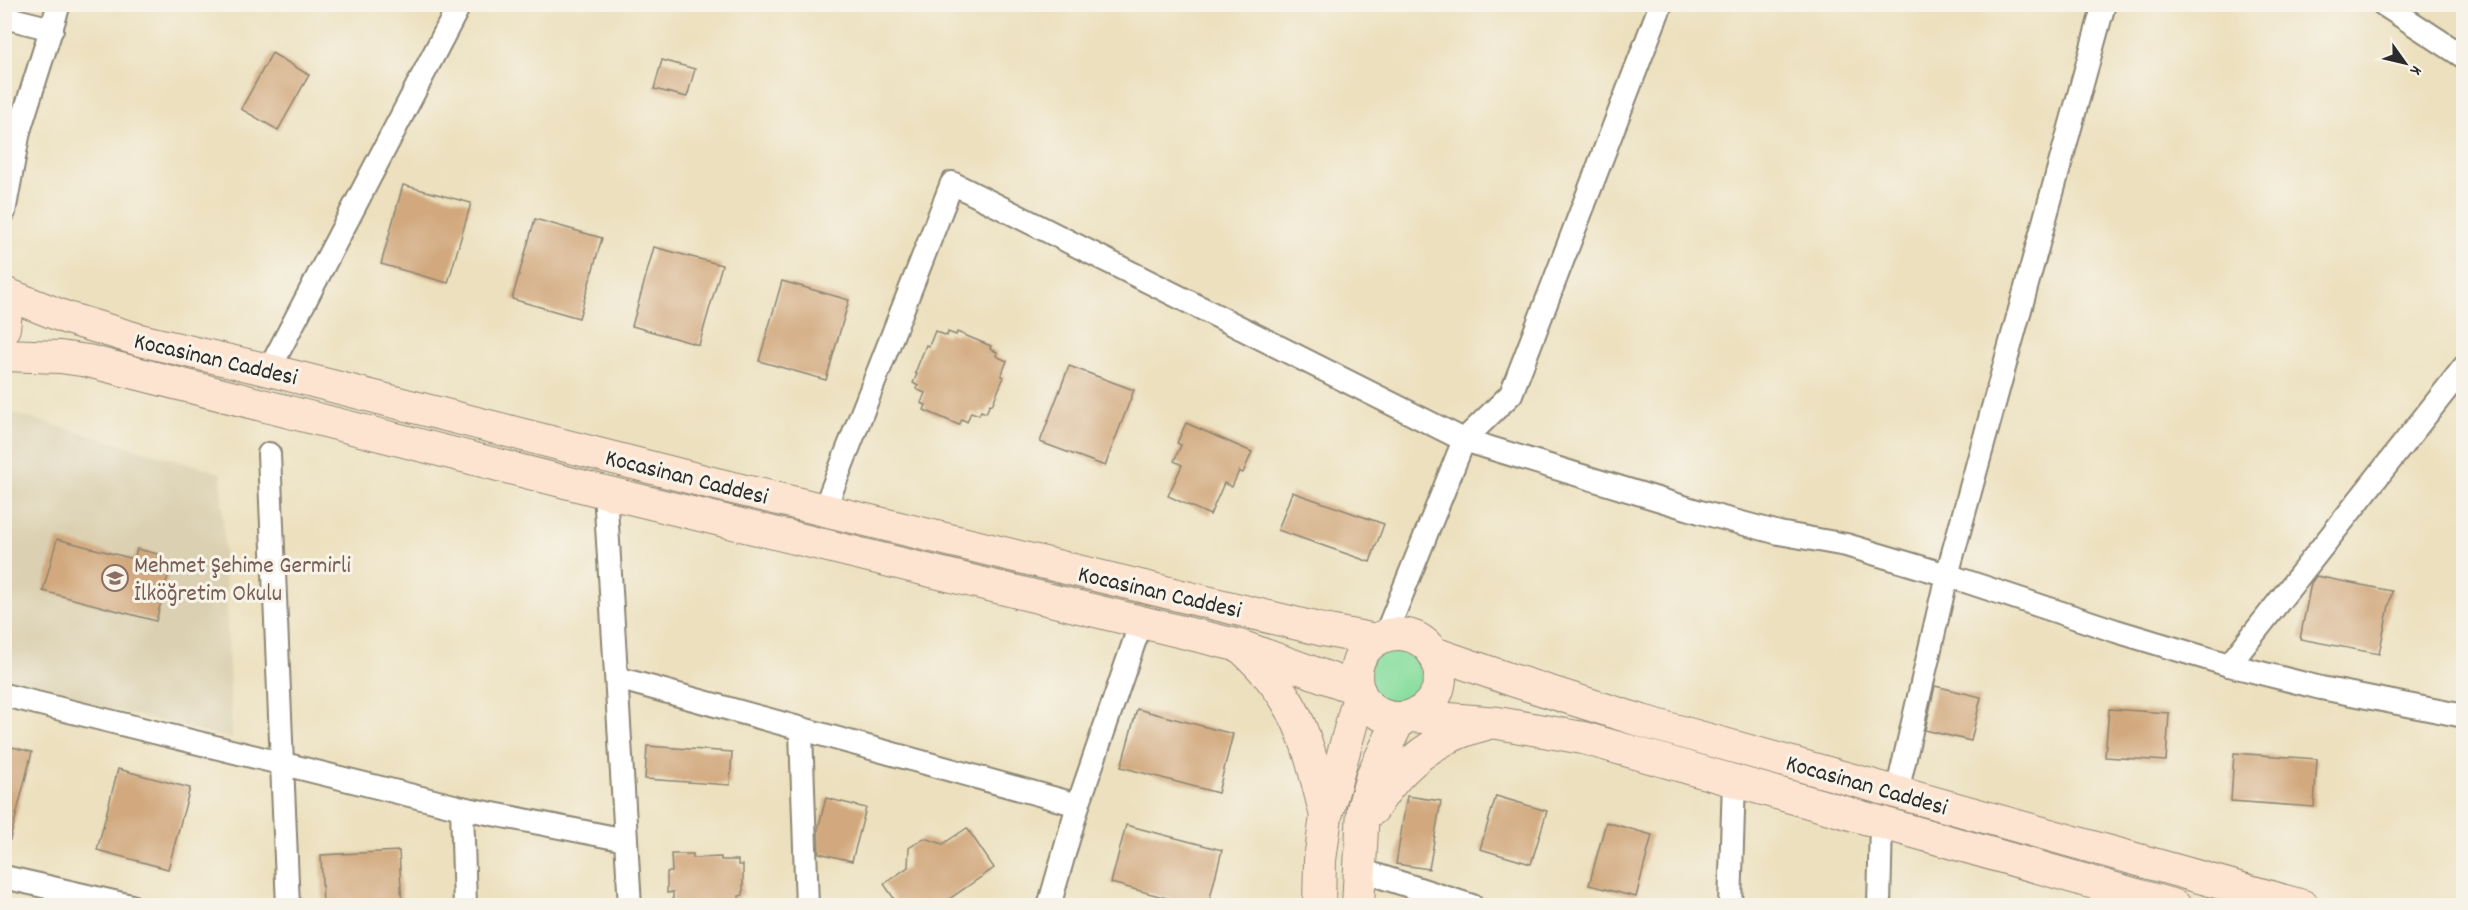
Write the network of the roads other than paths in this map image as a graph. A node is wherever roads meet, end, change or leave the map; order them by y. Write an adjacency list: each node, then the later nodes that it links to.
1 (59, 4): 7 (street)
2 (460, 4): 17 (street)
3 (1661, 4): 18 (street)
4 (2104, 4): 22 (street)
5 (2383, 4): 8 (street)
6 (4, 17): 7 (street)
7 (52, 29): 9 (street)
8 (2463, 57)
9 (19, 131): 10 (street); 11 (street)
10 (4, 160)
11 (4, 212)
12 (4, 293): 17 (main road, Kocasinan Caddesi)
13 (4, 301): 14 (main road)
14 (4, 328)
15 (4, 355): 20 (main road, Kocasinan Caddesi)
16 (2463, 367): 27 (street)
17 (269, 370): 21 (main road, Kocasinan Caddesi)
18 (1464, 440): 21 (street); 22 (street); 24 (street)
19 (269, 454): 35 (street)
20 (605, 492): 23 (main road, Kocasinan Caddesi); 28 (street)
21 (824, 510): 24 (main road, Kocasinan Caddesi)
22 (1947, 575): 27 (street); 37 (street)
23 (1140, 622): 25 (main road, Kocasinan Caddesi); 38 (street)
24 (1380, 638): 26 (main road); 29 (main road)
25 (1240, 646): 29 (main road, Kocasinan Caddesi); 40 (main road)
26 (1434, 653): 32 (main road); 37 (main road, Kocasinan Caddesi)
27 (2229, 665): 31 (street)
28 (617, 678): 34 (street); 43 (street)
29 (1359, 691): 32 (main road); 40 (main road)
30 (4, 695): 35 (street)
31 (2463, 716)
32 (1406, 717): 33 (main road, Kocasinan Caddesi); 42 (main road)
33 (1498, 723): 36 (main road, Kocasinan Caddesi); 42 (main road)
34 (801, 730): 38 (street); 50 (street)
35 (282, 762): 39 (street); 47 (street)
36 (1734, 780): 41 (main road, Kocasinan Caddesi); 55 (street)
37 (1897, 792): 58 (main road, Kocasinan Caddesi)
38 (1078, 806): 51 (street)
39 (462, 808): 43 (street); 48 (street)
40 (1326, 816): 52 (main road)
41 (1881, 822): 56 (street); 57 (main road, Kocasinan Caddesi)
42 (1361, 834): 44 (main road)
43 (626, 840): 49 (street)
44 (1360, 870): 53 (main road); 54 (street)
45 (4, 877): 46 (street)
46 (131, 906)
47 (288, 906)
48 (465, 906)
49 (630, 906)
50 (807, 906)
51 (1049, 906)
52 (1319, 906)
53 (1358, 906)
54 (1472, 906)
55 (1730, 906)
56 (1878, 906)
57 (2175, 906)
58 (2302, 906)

